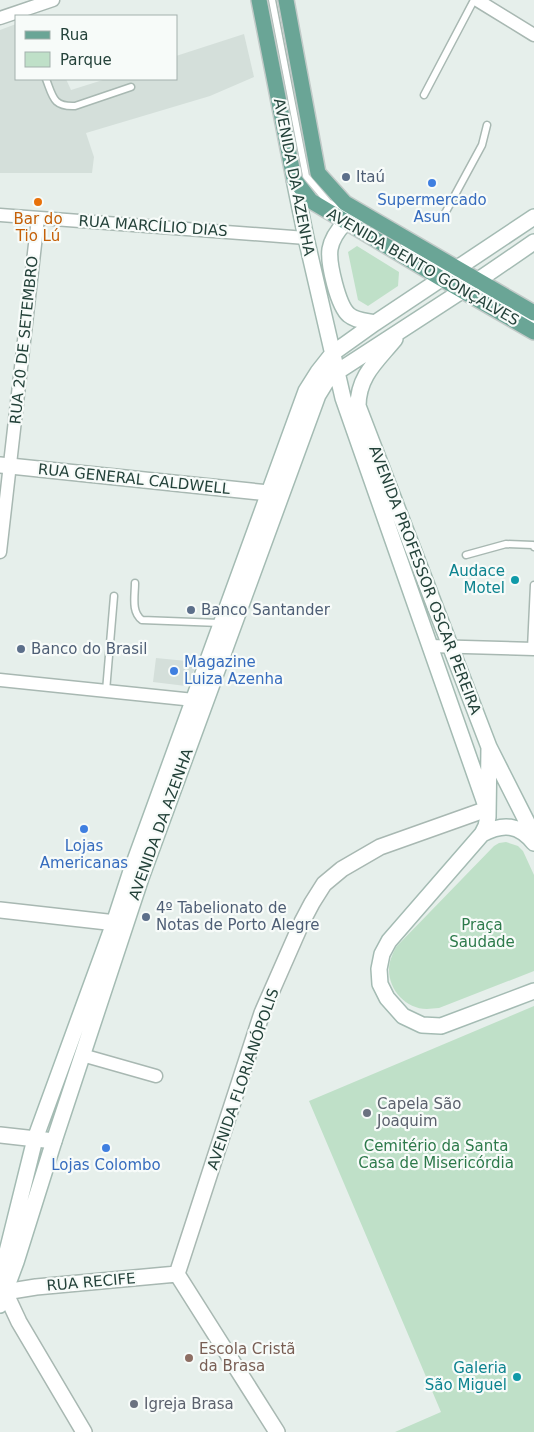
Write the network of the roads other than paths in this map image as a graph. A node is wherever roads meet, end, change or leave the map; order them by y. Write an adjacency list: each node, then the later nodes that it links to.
1 (53, 0): 6 (street)
2 (258, 0): 15 (main road, AVENIDA DA AZENHA)
3 (272, 0): 21 (lane)
4 (286, 0): 14 (main road, AVENIDA DA AZENHA)
5 (476, 0): 9 (street); 12 (lane)
6 (21, 14)
7 (15, 15): 8 (street)
8 (0, 18)
9 (534, 35)
10 (46, 80): 11 (lane)
11 (131, 87)
12 (424, 95)
13 (487, 125): 17 (lane)
14 (318, 173): 25 (main road, AVENIDA BENTO GONÇALVES)
15 (294, 179): 20 (main road, AVENIDA BENTO GONÇALVES); 23 (main road, AVENIDA DA AZENHA)
16 (0, 215): 19 (street, RUA MARCÍLIO DIAS)
17 (443, 217)
18 (534, 217): 25 (main road)
19 (38, 218): 23 (street, RUA MARCÍLIO DIAS); 34 (street, RUA 20 DE SETEMBRO)
20 (345, 223): 25 (main road, AVENIDA BENTO GONÇALVES); 29 (main road)
21 (365, 225)
22 (373, 229): 25 (lane)
23 (306, 238): 32 (main road, AVENIDA DA AZENHA)
24 (534, 242): 26 (main road)
25 (450, 274): 26 (main road, AVENIDA BENTO GONÇALVES); 29 (main road)
26 (469, 286): 27 (main road, AVENIDA BENTO GONÇALVES); 28 (lane); 30 (main road); 31 (main road, AVENIDA BENTO GONÇALVES)
27 (534, 313)
28 (534, 322)
29 (375, 323): 32 (main road)
30 (403, 328): 33 (main road); 44 (main road, AVENIDA PROFESSOR OSCAR PEREIRA)
31 (534, 332)
32 (333, 353): 33 (main road, AVENIDA DA AZENHA); 35 (main road, AVENIDA DA AZENHA)
33 (337, 372): 43 (main road, AVENIDA PROFESSOR OSCAR PEREIRA); 55 (main road, AVENIDA DA AZENHA)
34 (5, 466): 35 (main road, RUA GENERAL CALDWELL); 37 (street, RUA 20 DE SETEMBRO)
35 (269, 492): 42 (main road, AVENIDA DA AZENHA)
36 (534, 546): 38 (lane)
37 (0, 552)
38 (466, 555)
39 (135, 584): 42 (lane)
40 (534, 585): 45 (lane)
41 (114, 596): 47 (lane)
42 (222, 623): 48 (main road, AVENIDA DA AZENHA)
43 (429, 646): 44 (street); 50 (main road, AVENIDA PROFESSOR OSCAR PEREIRA)
44 (450, 647): 45 (street); 49 (main road, AVENIDA PROFESSOR OSCAR PEREIRA)
45 (533, 649)
46 (0, 680): 47 (street)
47 (106, 691): 48 (street)
48 (194, 700): 55 (main road, AVENIDA DA AZENHA)
49 (489, 747): 50 (main road); 51 (main road, AVENIDA PROFESSOR OSCAR PEREIRA)
50 (487, 809): 52 (main road); 62 (main road, AVENIDA FLORIANÓPOLIS)
51 (532, 829)
52 (482, 834): 53 (main road); 56 (main road)
53 (534, 843)
54 (0, 910): 55 (main road)
55 (120, 924): 57 (main road, AVENIDA DA AZENHA); 60 (main road, AVENIDA DA AZENHA)
56 (534, 991)
57 (82, 1055): 58 (street); 61 (main road, AVENIDA DA AZENHA)
58 (156, 1076)
59 (0, 1135): 60 (main road)
60 (35, 1139): 61 (main road); 63 (main road, AVENIDA DA AZENHA)
61 (54, 1141): 63 (main road, AVENIDA DA AZENHA)
62 (177, 1274): 63 (main road, RUA RECIFE); 65 (main road)
63 (2, 1288): 64 (main road)
64 (84, 1432)
65 (277, 1432)

